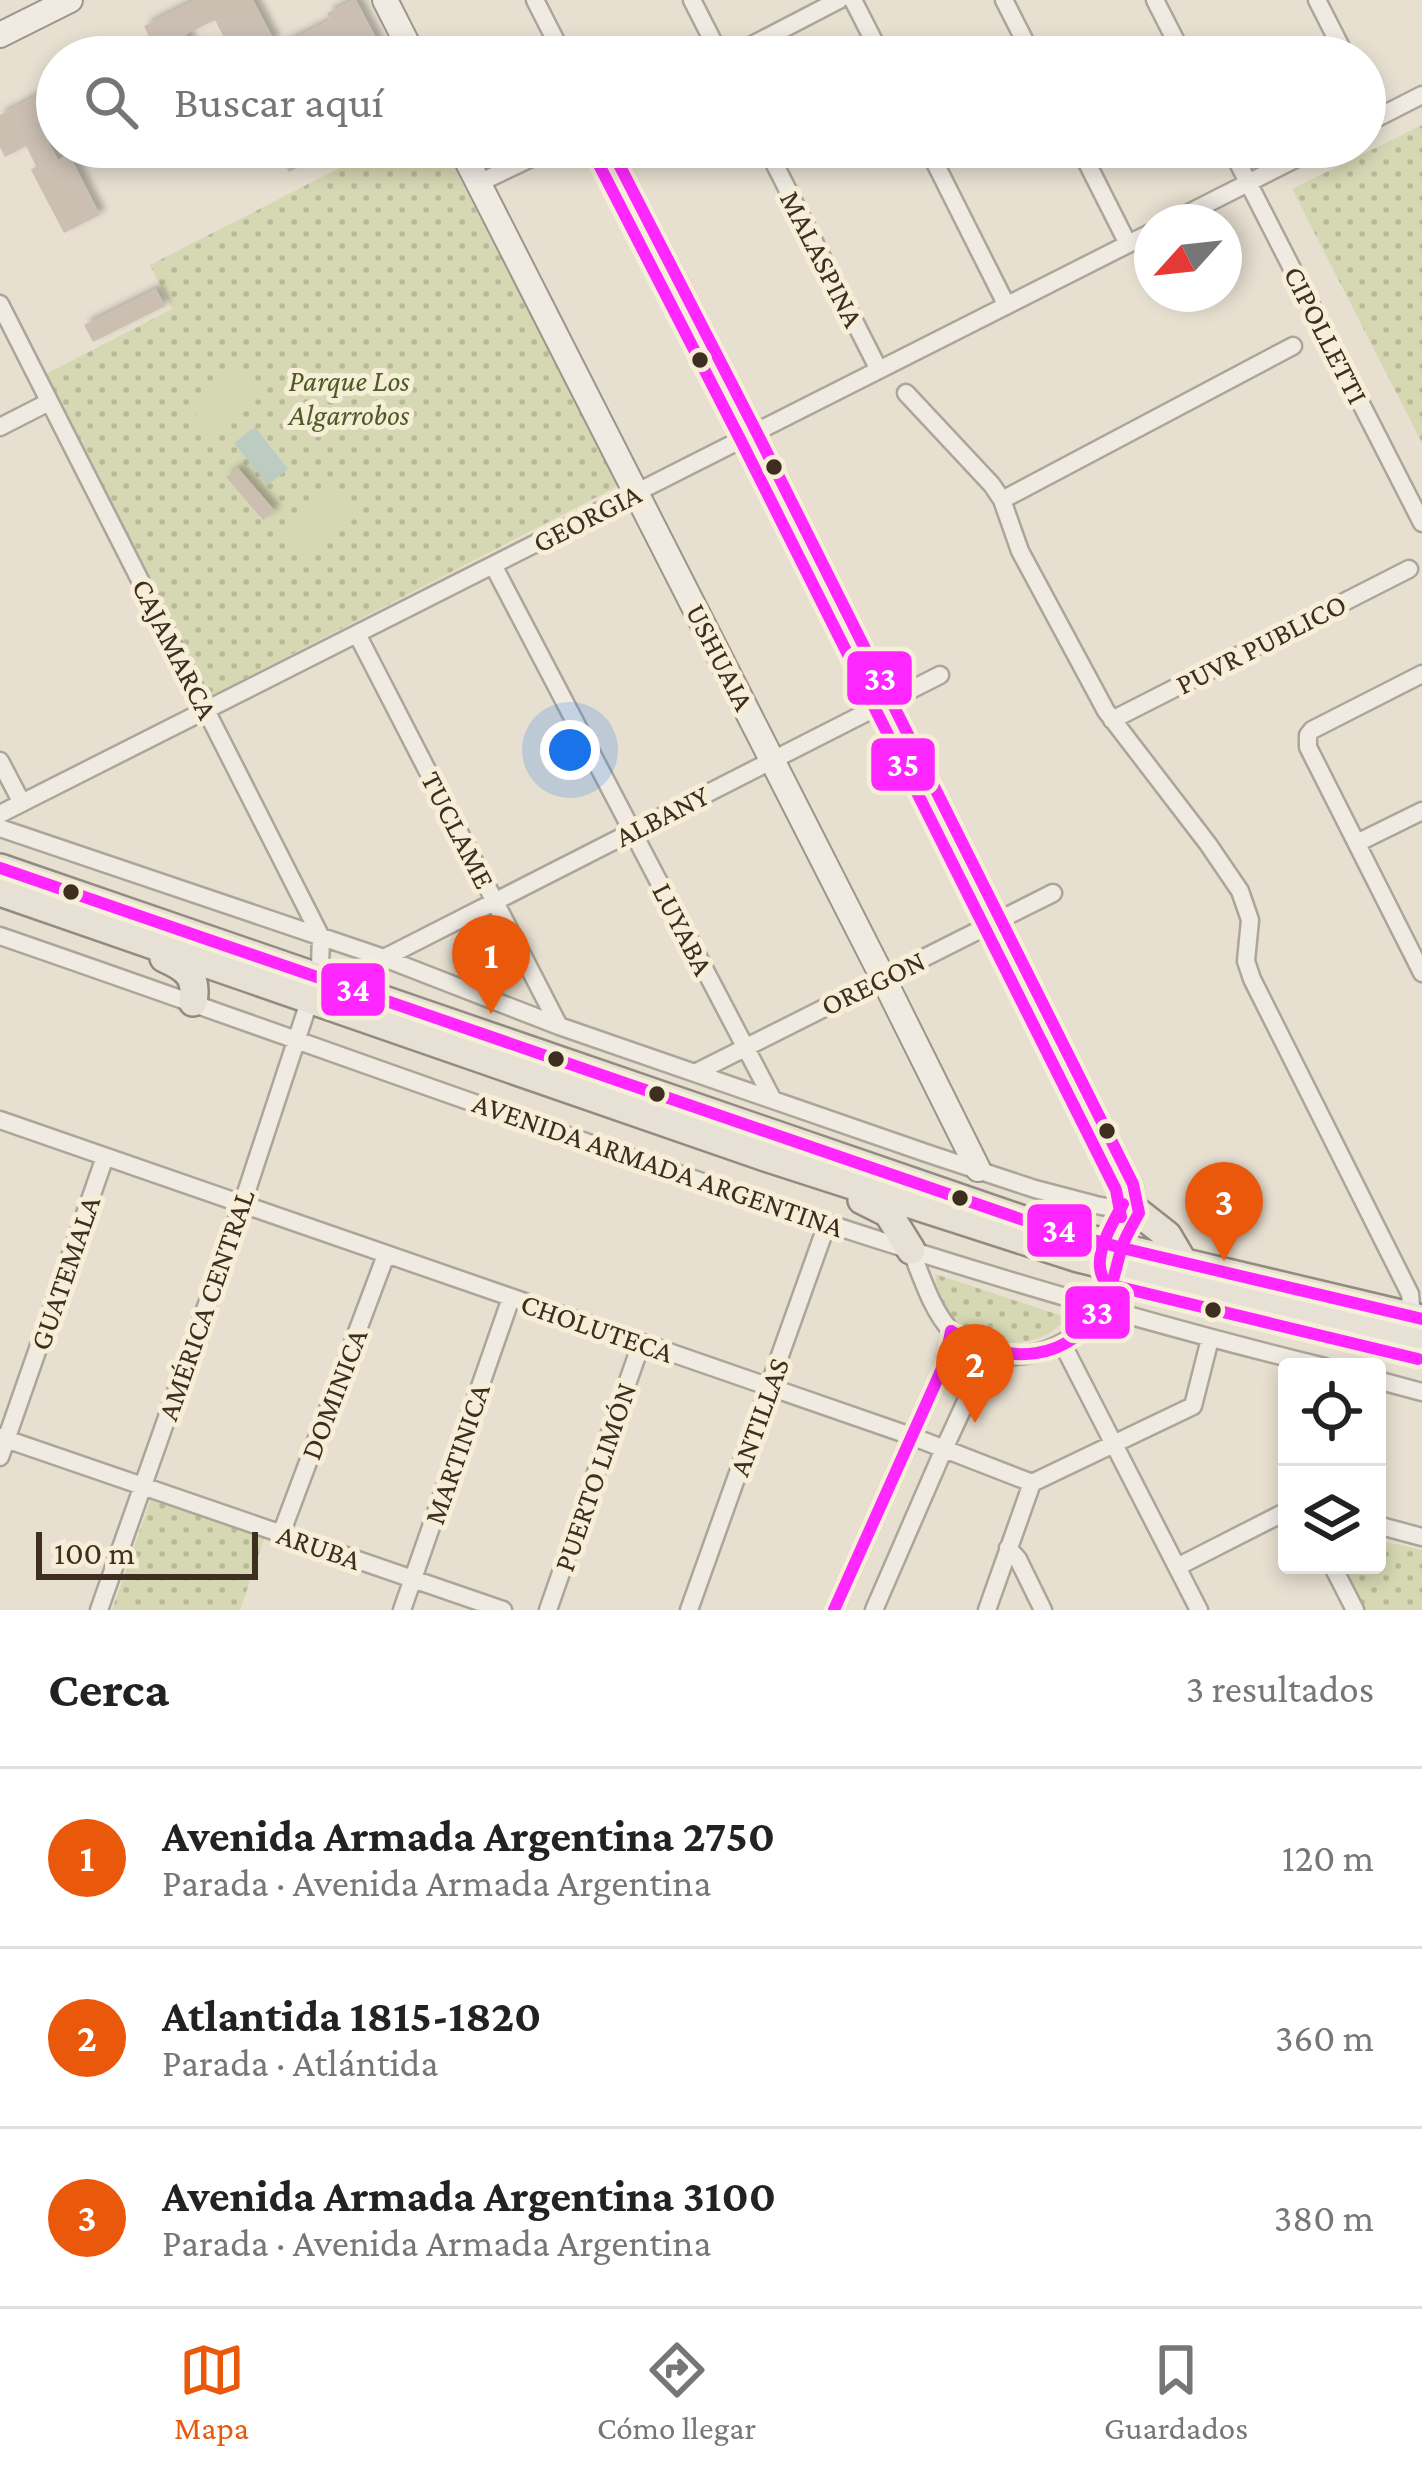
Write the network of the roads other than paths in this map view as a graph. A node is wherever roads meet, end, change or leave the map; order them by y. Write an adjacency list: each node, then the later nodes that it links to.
1 (70, 0): 10 (main road)
2 (385, 0): 12 (main road)
3 (536, 0): 13 (street)
4 (692, 0): 14 (street)
5 (838, 0): 15 (street)
6 (853, 0): 16 (street)
7 (1004, 0): 17 (street)
8 (1155, 0): 18 (street)
9 (1317, 0): 19 (street)
10 (37, 7): 11 (main road)
11 (0, 35)
12 (403, 36)
13 (554, 36)
14 (713, 36)
15 (767, 36)
16 (871, 36)
17 (1022, 36)
18 (1173, 36)
19 (1335, 36)
20 (1422, 95): 21 (street)
21 (1386, 113)
22 (471, 168): 31 (main road, USHUAIA)
23 (511, 168): 31 (street)
24 (621, 168): 42 (street)
25 (777, 168): 38 (street, MALASPINA)
26 (938, 168): 36 (street)
27 (1090, 168): 34 (street)
28 (1240, 168): 30 (street, CIPOLLETTI)
29 (1278, 168): 30 (street)
30 (1248, 183): 32 (street); 45 (street, CIPOLLETTI)
31 (479, 184): 43 (main road, USHUAIA)
32 (1207, 204)
33 (1134, 241): 34 (street, GEORGIA)
34 (1128, 244): 36 (street, GEORGIA)
35 (0, 304): 40 (street, CAJAMARCA)
36 (1006, 304): 38 (street, GEORGIA)
37 (1293, 346): 44 (street)
38 (879, 370): 42 (street, GEORGIA)
39 (906, 393): 44 (street)
40 (50, 402): 41 (street); 52 (street, CAJAMARCA)
41 (0, 427)
42 (757, 433): 43 (street, GEORGIA); 51 (street)
43 (636, 493): 46 (street, GEORGIA); 54 (main road, USHUAIA)
44 (1001, 500): 53 (street)
45 (1422, 523)
46 (493, 565): 48 (street, GEORGIA); 60 (street, LUYABA)
47 (1409, 569): 53 (street, PUVR PUBLICO)
48 (357, 634): 52 (street, GEORGIA); 65 (street, TUCLAME)
49 (940, 674): 51 (street, ALBANY)
50 (1422, 674): 61 (street)
51 (891, 701): 54 (street, ALBANY); 66 (street)
52 (206, 710): 56 (street, GEORGIA); 69 (street, CAJAMARCA)
53 (1112, 720): 94 (street)
54 (772, 760): 60 (street, ALBANY); 73 (main road, USHUAIA)
55 (0, 761): 56 (street)
56 (22, 803): 58 (street, GEORGIA)
57 (1422, 811): 61 (street)
58 (0, 814)
59 (0, 828): 69 (street)
60 (632, 832): 65 (street, ALBANY); 78 (street, LUYABA)
61 (1357, 843): 70 (street)
62 (0, 868): 74 (main road, AVENIDA ARMADA ARGENTINA)
63 (0, 892): 67 (main road, AVENIDA ARMADA ARGENTINA)
64 (1052, 893): 66 (street, OREGON)
65 (496, 902): 71 (street, ALBANY); 76 (street, TUCLAME)
66 (1001, 920): 73 (street, OREGON); 86 (street)
67 (112, 932): 74 (main road, AVENIDA ARMADA ARGENTINA); 75 (main road)
68 (0, 936): 75 (street, AVENIDA ARMADA ARGENTINA)
69 (321, 937): 71 (street); 74 (street)
70 (1417, 949): 72 (street)
71 (384, 958): 76 (street)
72 (1422, 973)
73 (884, 978): 78 (street, OREGON); 84 (main road, USHUAIA)
74 (314, 988): 77 (street, AMÉRICA CENTRAL); 83 (main road, AVENIDA ARMADA ARGENTINA); 90 (main road, AVENIDA ARMADA ARGENTINA)
75 (193, 1002): 77 (street, AVENIDA ARMADA ARGENTINA)
76 (559, 1026): 79 (street)
77 (295, 1040): 85 (street, AMÉRICA CENTRAL); 87 (street, AVENIDA ARMADA ARGENTINA)
78 (744, 1047): 79 (street, OREGON); 80 (street, LUYABA)
79 (695, 1073): 80 (street)
80 (773, 1100): 84 (street)
81 (0, 1120): 82 (street, CHOLUTECA)
82 (106, 1157): 85 (street, CHOLUTECA); 105 (street, GUATEMALA)
83 (765, 1157): 88 (main road); 90 (main road, AVENIDA ARMADA ARGENTINA)
84 (978, 1169): 86 (street)
85 (242, 1205): 89 (street, CHOLUTECA); 110 (street, AMÉRICA CENTRAL)
86 (1139, 1213): 90 (street); 91 (main road)
87 (827, 1224): 88 (street, AVENIDA ARMADA ARGENTINA); 102 (street, ANTILLAS)
88 (911, 1250): 93 (street, AVENIDA ARMADA ARGENTINA); 95 (street)
89 (386, 1255): 92 (street, CHOLUTECA); 113 (street, DOMINICA)
90 (1119, 1258): 91 (main road, AVENIDA ARMADA ARGENTINA); 93 (street); 94 (main road, AVENIDA ARMADA ARGENTINA)
91 (1183, 1262): 94 (main road, AVENIDA ARMADA ARGENTINA)
92 (511, 1298): 98 (street, CHOLUTECA); 118 (street, MARTINICA)
93 (1102, 1308): 96 (street, AVENIDA ARMADA ARGENTINA); 97 (street)
94 (1419, 1326)
95 (951, 1331): 99 (street); 104 (street)
96 (1210, 1339): 100 (street, AVENIDA ARMADA ARGENTINA); 106 (street)
97 (1062, 1343): 99 (street); 106 (street)
98 (641, 1344): 102 (street, CHOLUTECA); 122 (street, PUERTO LIMÓN)
99 (991, 1354): 107 (street)
100 (1288, 1358)
101 (1386, 1382): 103 (street)
102 (770, 1388): 104 (street, CHOLUTECA); 123 (street, ANTILLAS)
103 (1422, 1392)
104 (911, 1436): 107 (street, CHOLUTECA); 124 (street)
105 (3, 1438): 108 (street, GUATEMALA); 110 (street, ARUBA)
106 (1115, 1445): 109 (street); 116 (street)
107 (944, 1449): 109 (street, CHOLUTECA); 125 (street)
108 (0, 1457)
109 (1032, 1483): 115 (street)
110 (143, 1486): 113 (street, ARUBA); 119 (street, AMÉRICA CENTRAL)
111 (1278, 1515): 116 (street)
112 (1386, 1527): 114 (street)
113 (281, 1534): 118 (street, ARUBA)
114 (1422, 1537)
115 (1008, 1548): 126 (street); 127 (street)
116 (1178, 1567): 128 (street)
117 (1337, 1574): 129 (street)
118 (413, 1579): 120 (street, MARTINICA); 121 (street, ARUBA)
119 (99, 1610)
120 (402, 1610)
121 (503, 1610)
122 (548, 1610)
123 (689, 1610)
124 (834, 1610)
125 (874, 1610)
126 (987, 1610)
127 (1043, 1610)
128 (1199, 1610)
129 (1355, 1610)

